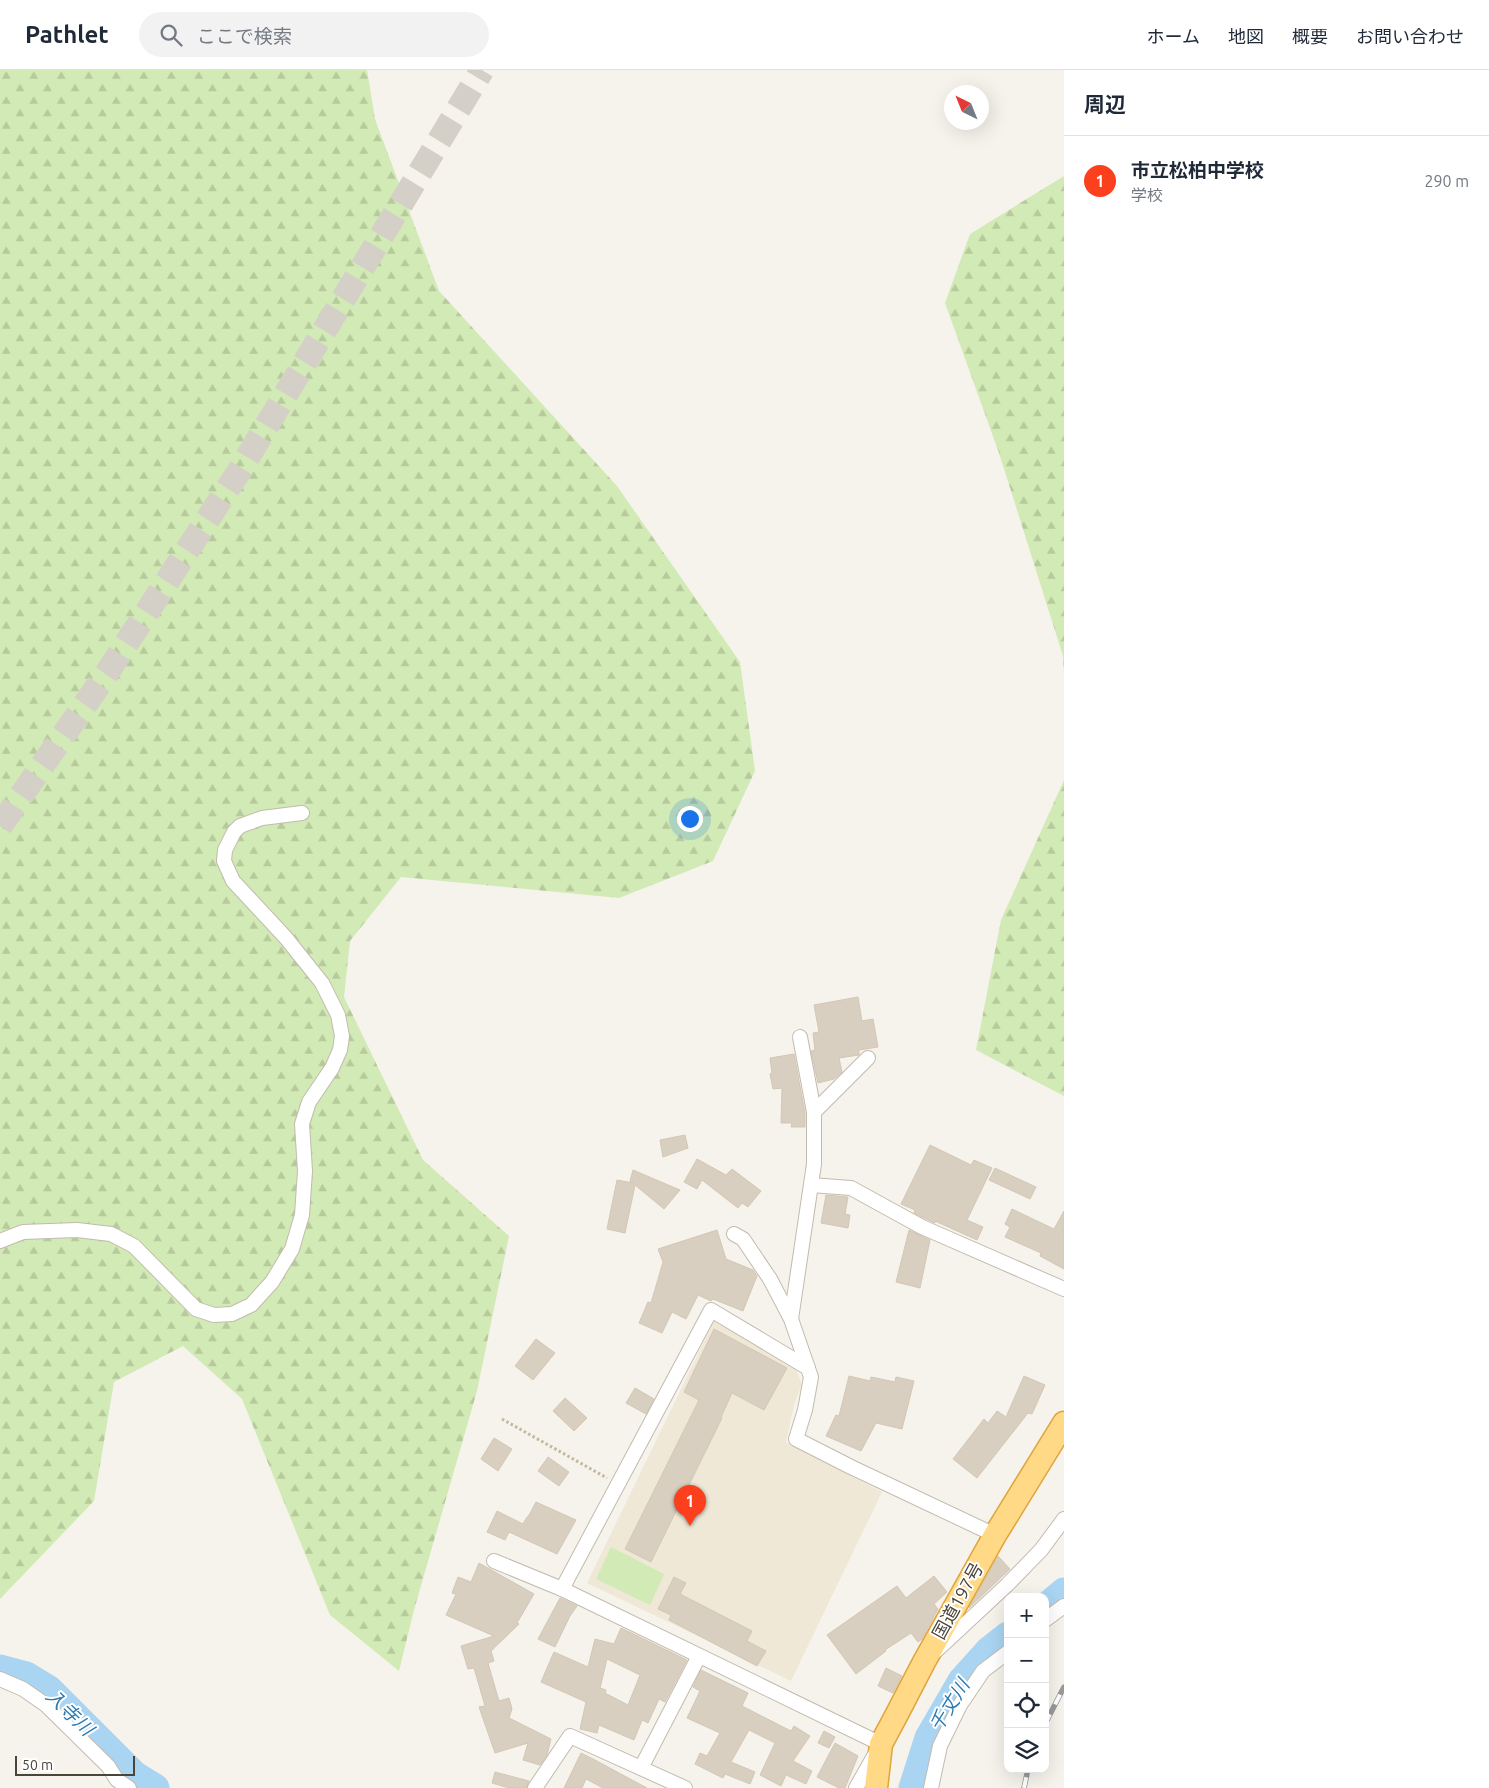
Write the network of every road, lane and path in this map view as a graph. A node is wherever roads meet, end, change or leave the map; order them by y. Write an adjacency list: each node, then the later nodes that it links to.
1 (302, 813): 7 (street)
2 (800, 1037): 4 (street)
3 (868, 1058): 4 (street)
4 (814, 1112): 5 (street)
5 (811, 1184): 8 (street); 9 (street)
6 (734, 1234): 9 (street)
7 (0, 1241)
8 (1064, 1289)
9 (792, 1319): 10 (street)
10 (808, 1368): 13 (street); 15 (street)
11 (502, 1419): 13 (path)
12 (1064, 1423): 15 (highway, 国道197号)
13 (618, 1484): 17 (street)
14 (1064, 1519): 22 (street)
15 (996, 1535): 22 (highway, 国道197号)
16 (494, 1561): 17 (street)
17 (562, 1589): 21 (street)
18 (1064, 1606): 19 (street)
19 (1049, 1617)
20 (1004, 1655): 31 (street)
21 (699, 1656): 24 (street); 25 (street)
22 (924, 1662): 24 (highway, 国道197号)
23 (0, 1679): 26 (street)
24 (881, 1744): 29 (street); 30 (highway, 国道197号)
25 (641, 1768): 27 (street); 28 (street)
26 (130, 1788)
27 (535, 1788)
28 (685, 1788)
29 (856, 1788)
30 (876, 1788)
31 (931, 1788)

